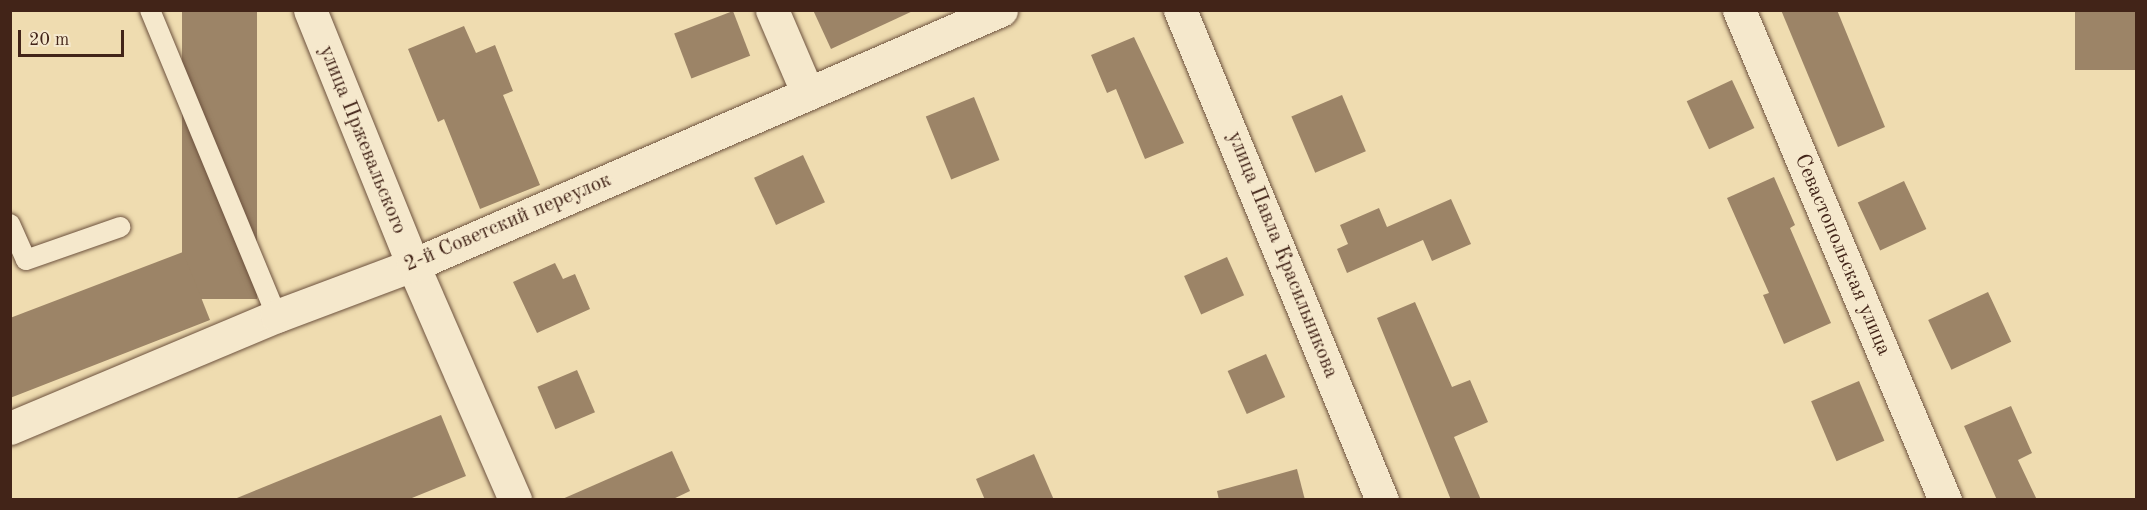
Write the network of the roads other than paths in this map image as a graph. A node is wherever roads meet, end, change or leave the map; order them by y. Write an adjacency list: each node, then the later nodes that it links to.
1 (150, 10): 11 (lane)
2 (310, 10): 10 (street, улица Пржевальского)
3 (772, 10): 7 (street)
4 (1001, 10): 7 (street, 2-й Советский переулок)
5 (1180, 10): 14 (street, улица Павла Красильникова)
6 (1739, 10): 15 (street, Севастопольская улица)
7 (808, 94): 10 (street, 2-й Советский переулок)
8 (10, 224): 9 (lane)
9 (120, 227)
10 (413, 265): 11 (street, 2-й Советский переулок); 13 (street, улица Пржевальского)
11 (277, 316): 12 (street, 2-й Советский переулок)
12 (10, 428)
13 (515, 500)
14 (1382, 500)
15 (1946, 500)

